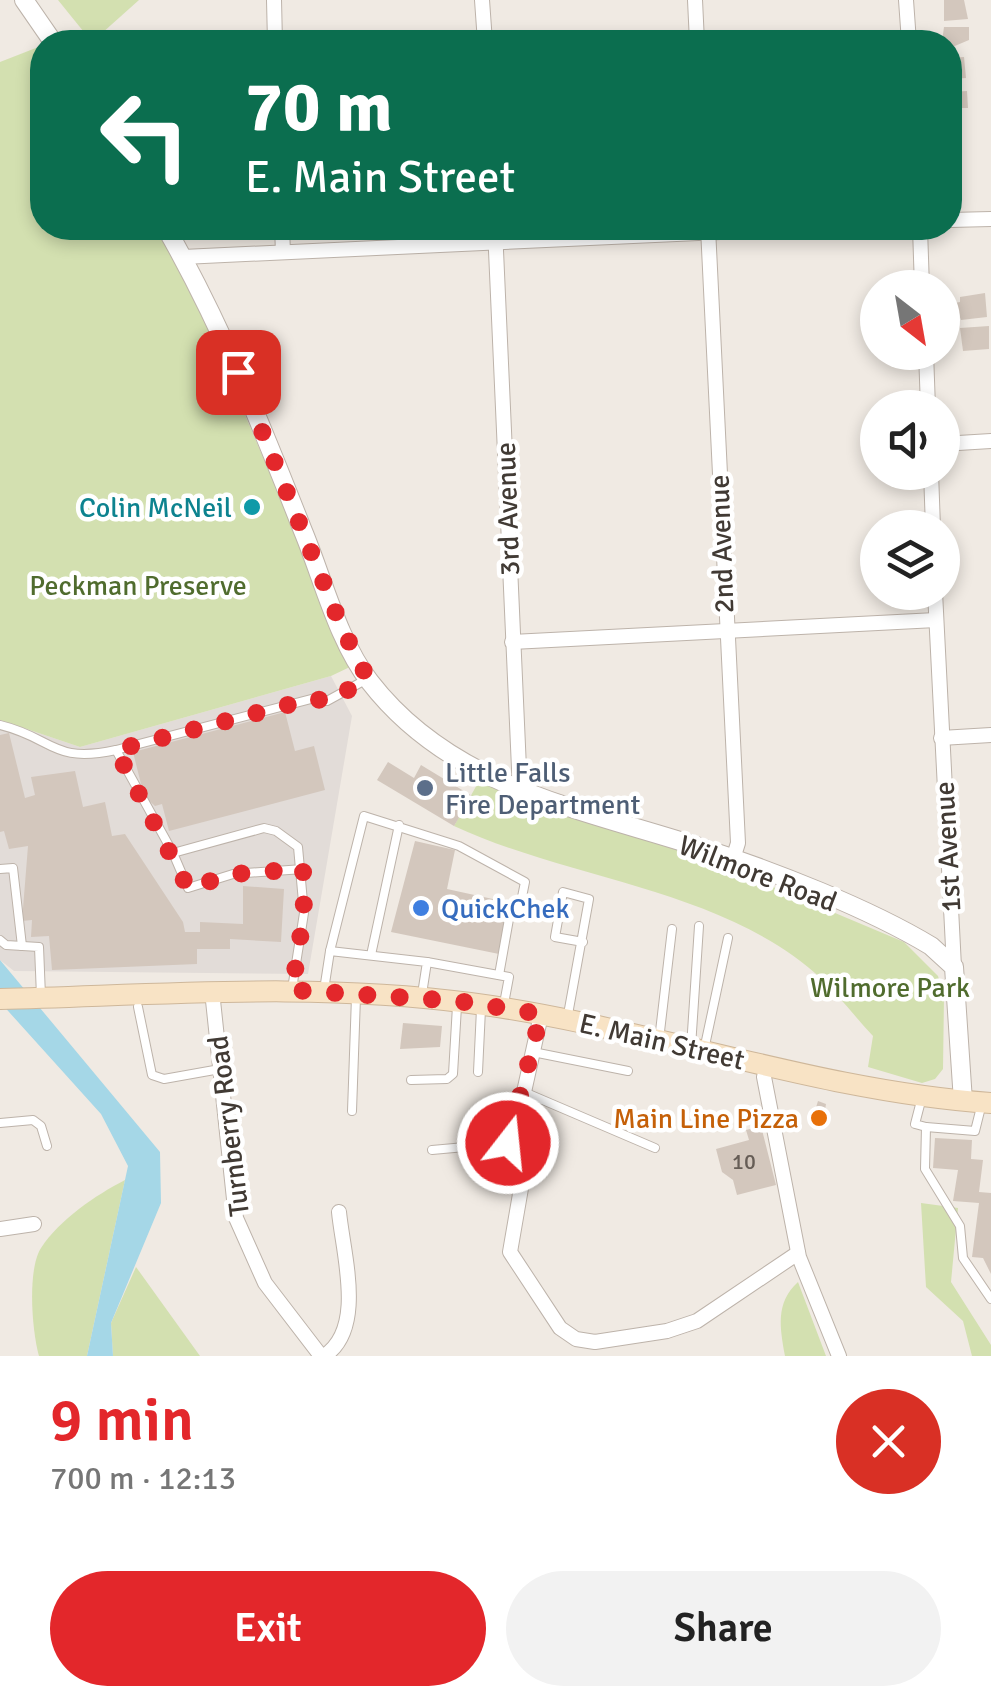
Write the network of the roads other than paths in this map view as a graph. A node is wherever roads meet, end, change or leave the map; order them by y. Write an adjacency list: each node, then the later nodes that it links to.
1 (24, 0): 6 (street)
2 (274, 0): 7 (street)
3 (482, 0): 8 (street)
4 (695, 0): 9 (street)
5 (906, 0): 10 (street)
6 (45, 30)
7 (275, 30)
8 (484, 30)
9 (696, 30)
10 (908, 30)
11 (991, 218): 12 (street)
12 (962, 219)
13 (173, 240): 20 (street, Wilmore Road)
14 (282, 240): 19 (street)
15 (432, 240): 19 (street)
16 (495, 240): 27 (street, 3rd Avenue)
17 (709, 240): 26 (street, 2nd Avenue)
18 (920, 240): 21 (street)
19 (282, 252): 20 (street)
20 (183, 257): 28 (street, Wilmore Road)
21 (921, 270)
22 (991, 441): 23 (street)
23 (960, 443)
24 (936, 610): 25 (street, 1st Avenue)
25 (936, 620): 26 (street); 31 (street, 1st Avenue)
26 (724, 632): 27 (street); 36 (street, 2nd Avenue)
27 (512, 642): 33 (street, 3rd Avenue)
28 (368, 679): 32 (lane); 33 (street, Wilmore Road)
29 (0, 725): 32 (lane)
30 (991, 735): 31 (street)
31 (942, 738): 48 (street, 1st Avenue)
32 (116, 750): 35 (lane)
33 (520, 791): 36 (street, Wilmore Road)
34 (399, 825): 45 (lane); 46 (lane); 49 (lane)
35 (172, 852): 38 (lane); 38 (lane)
36 (733, 859): 48 (street, Wilmore Road)
37 (0, 869): 44 (lane)
38 (303, 869): 51 (lane)
39 (699, 926): 63 (lane)
40 (672, 929): 62 (lane)
41 (728, 938): 63 (lane)
42 (0, 940): 44 (lane)
43 (582, 942): 43 (lane); 61 (lane)
44 (22, 946): 54 (lane)
45 (330, 950): 46 (lane); 52 (lane)
46 (371, 956): 47 (lane)
47 (427, 962): 49 (lane); 55 (lane)
48 (954, 966): 72 (street, 1st Avenue)
49 (499, 975): 58 (lane)
50 (212, 990): 51 (main road, E. Main Street); 54 (main road, E. Main Street); 66 (street, Turnberry Road)
51 (292, 990): 52 (main road, E. Main Street)
52 (324, 990): 53 (main road, E. Main Street)
53 (356, 992): 55 (main road, E. Main Street); 73 (lane)
54 (39, 998): 56 (main road, E. Main Street)
55 (422, 998): 57 (main road, E. Main Street)
56 (0, 999)
57 (458, 1001): 58 (main road, E. Main Street); 69 (lane)
58 (492, 1006): 60 (main road, E. Main Street); 68 (lane)
59 (138, 1007): 66 (lane)
60 (541, 1014): 61 (main road, E. Main Street); 64 (street)
61 (567, 1020): 62 (main road, E. Main Street)
62 (659, 1040): 63 (main road, E. Main Street)
63 (698, 1048): 65 (main road, E. Main Street)
64 (533, 1052): 67 (lane); 70 (street)
65 (766, 1064): 71 (main road, E. Main Street); 83 (street)
66 (220, 1069): 85 (street, Turnberry Road)
67 (628, 1071)
68 (478, 1072)
69 (412, 1080)
70 (524, 1092): 76 (street); 78 (lane)
71 (922, 1097): 72 (main road, E. Main Street); 75 (lane)
72 (979, 1102): 75 (lane)
73 (352, 1111)
74 (0, 1123): 77 (lane)
75 (926, 1126): 84 (lane)
76 (508, 1143): 79 (lane); 83 (street)
77 (47, 1146)
78 (654, 1148)
79 (432, 1150)
80 (339, 1212): 85 (street)
81 (34, 1224): 82 (street)
82 (0, 1229)
83 (798, 1253): 86 (street)
84 (991, 1299)
85 (323, 1356)
86 (839, 1356)

